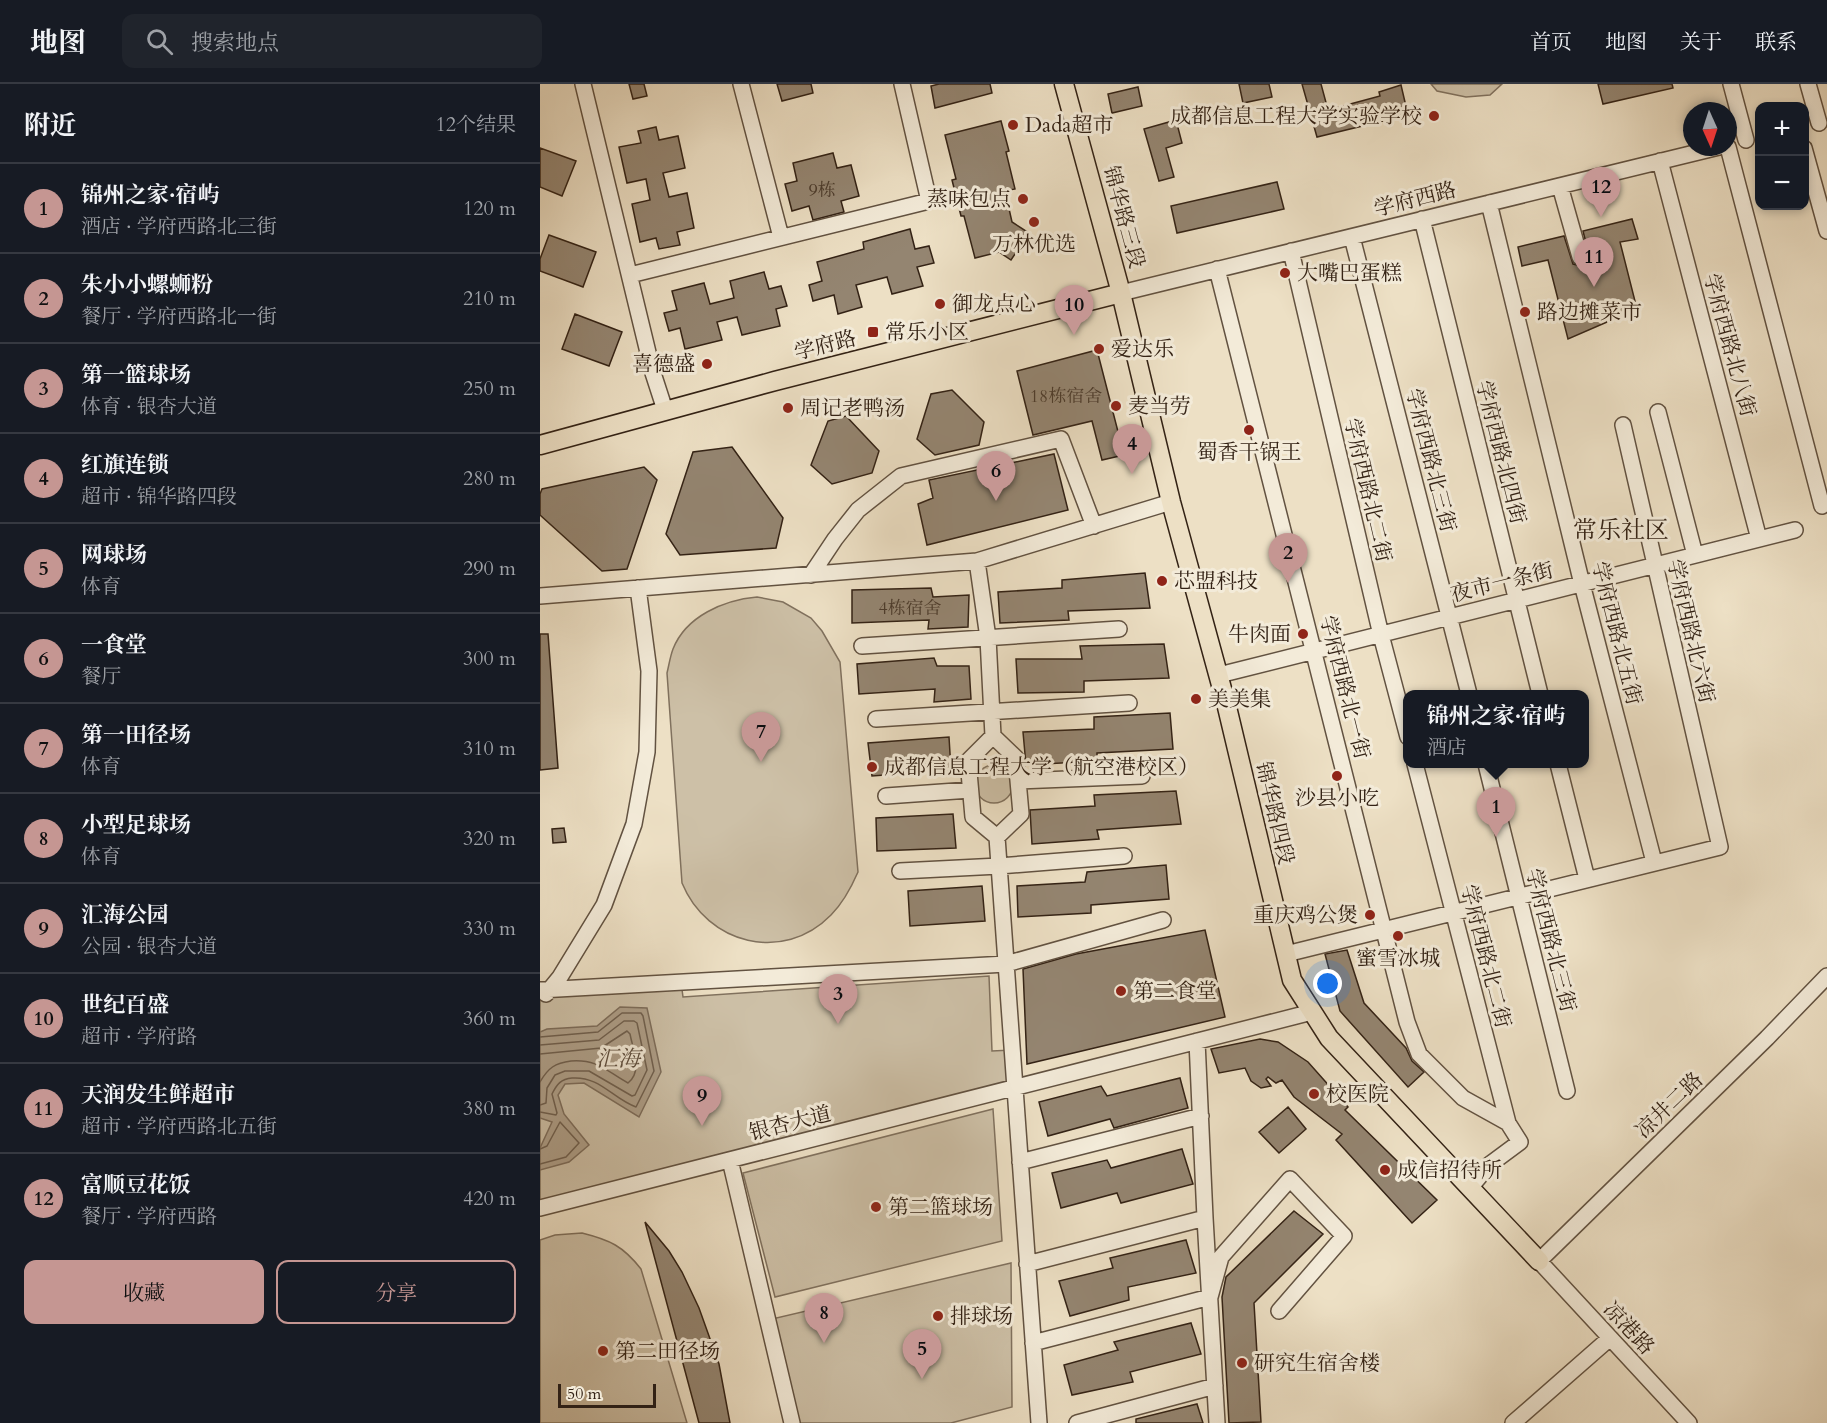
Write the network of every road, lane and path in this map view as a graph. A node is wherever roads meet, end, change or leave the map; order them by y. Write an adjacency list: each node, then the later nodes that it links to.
1 (583, 84): 23 (street)
2 (741, 84): 18 (street)
3 (902, 84): 18 (street)
4 (1064, 84): 24 (main road, 锦华路三段)
5 (1731, 84): 8 (street)
6 (1808, 84): 7 (street)
7 (1817, 123)
8 (1753, 139): 9 (street)
9 (1737, 143)
10 (1683, 156): 13 (street, 学府西路)
11 (1731, 156): 30 (street)
12 (1806, 156): 17 (street)
13 (1660, 161): 14 (street, 学府西路); 33 (street, 学府西路北八街)
14 (1560, 186): 15 (street, 学府西路); 21 (street)
15 (1489, 203): 16 (street, 学府西路); 38 (street, 学府西路北五街)
16 (1422, 219): 19 (street, 学府西路); 41 (street, 学府西路北四街)
17 (1827, 231)
18 (781, 237): 23 (street)
19 (1352, 237): 20 (street, 学府西路); 42 (street, 学府西路北三街)
20 (1291, 251): 22 (street, 学府西路); 44 (street, 学府西路北二街)
21 (1580, 257)
22 (1217, 269): 24 (street, 学府西路); 47 (street, 学府西路北一街)
23 (630, 275): 25 (street)
24 (1121, 293): 25 (main road, 学府路); 29 (main road, 锦华路四段)
25 (665, 410): 28 (main road, 学府路)
26 (1658, 412): 34 (street)
27 (1623, 425): 36 (street, 学府西路北六街)
28 (540, 445)
29 (1171, 502): 31 (street); 48 (main road, 锦华路四段)
30 (1822, 506)
31 (1094, 526): 35 (street); 37 (street)
32 (1795, 530): 33 (street, 夜市一条街)
33 (1759, 539): 34 (street, 夜市一条街)
34 (1695, 555): 36 (street, 夜市一条街)
35 (977, 561): 37 (street); 45 (street)
36 (1654, 565): 38 (street, 夜市一条街); 65 (street, 学府西路北六街)
37 (811, 575): 39 (street)
38 (1582, 584): 41 (street, 夜市一条街); 65 (street, 学府西路北五街)
39 (638, 588): 40 (street); 76 (street)
40 (540, 596)
41 (1516, 600): 42 (street, 夜市一条街); 50 (street, 学府西路北四街)
42 (1450, 617): 44 (street, 夜市一条街); 49 (street, 学府西路北三街)
43 (1119, 629): 45 (street)
44 (1380, 634): 47 (street, 夜市一条街); 54 (street, 学府西路北二街)
45 (988, 638): 46 (street); 52 (street)
46 (862, 646)
47 (1315, 651): 48 (street, 夜市一条街); 72 (street, 学府西路北一街)
48 (1219, 675): 73 (main road, 锦华路四段)
49 (1468, 690)
50 (1539, 690)
51 (1129, 703): 52 (street)
52 (992, 711): 53 (street); 55 (street)
53 (876, 719)
54 (1403, 722)
55 (993, 736): 60 (street); 61 (street)
56 (1415, 768): 70 (street, 学府西路北二街)
57 (1487, 768): 69 (street, 学府西路北三街)
58 (1559, 768): 68 (street)
59 (1142, 776): 60 (street)
60 (1018, 781): 63 (street)
61 (970, 790): 62 (street); 63 (street)
62 (886, 796)
63 (997, 837): 66 (street)
64 (1124, 856): 66 (street)
65 (1654, 862): 68 (street)
66 (999, 866): 67 (street); 74 (street)
67 (900, 871)
68 (1587, 879): 69 (street)
69 (1518, 896): 70 (street); 80 (street, 学府西路北三街)
70 (1454, 912): 72 (street); 82 (street, 学府西路北二街)
71 (1163, 920): 74 (street)
72 (1384, 929): 73 (street); 82 (street, 学府西路北一街)
73 (1286, 954): 77 (main road, 锦华路四段)
74 (1006, 964): 76 (street); 79 (street)
75 (1827, 976): 88 (street, 凉井二路)
76 (543, 994)
77 (1312, 1012): 78 (street, 银杏大道); 85 (main road, 锦华路四段)
78 (1197, 1041): 79 (street, 银杏大道); 81 (street)
79 (1015, 1087): 83 (street, 银杏大道); 84 (street)
80 (1567, 1091)
81 (1201, 1116): 84 (street); 87 (street)
82 (1508, 1123): 85 (street, 学府西路北二街)
83 (730, 1160): 86 (street, 银杏大道); 96 (street)
84 (1020, 1162): 89 (street)
85 (1470, 1188): 88 (main road, 锦华路四段)
86 (540, 1208)
87 (1205, 1218): 89 (street); 90 (street)
88 (1539, 1261): 93 (street, 凉港路)
89 (1027, 1264): 94 (street)
90 (1210, 1297): 91 (street); 94 (street); 95 (street)
91 (1279, 1311)
92 (767, 1315): 96 (street)
93 (1610, 1338): 100 (street); 101 (street, 凉港路)
94 (1033, 1343): 97 (street)
95 (1215, 1386): 98 (street); 99 (street)
96 (792, 1423)
97 (1039, 1423)
98 (1077, 1423)
99 (1217, 1423)
100 (1513, 1423)
101 (1689, 1423)

